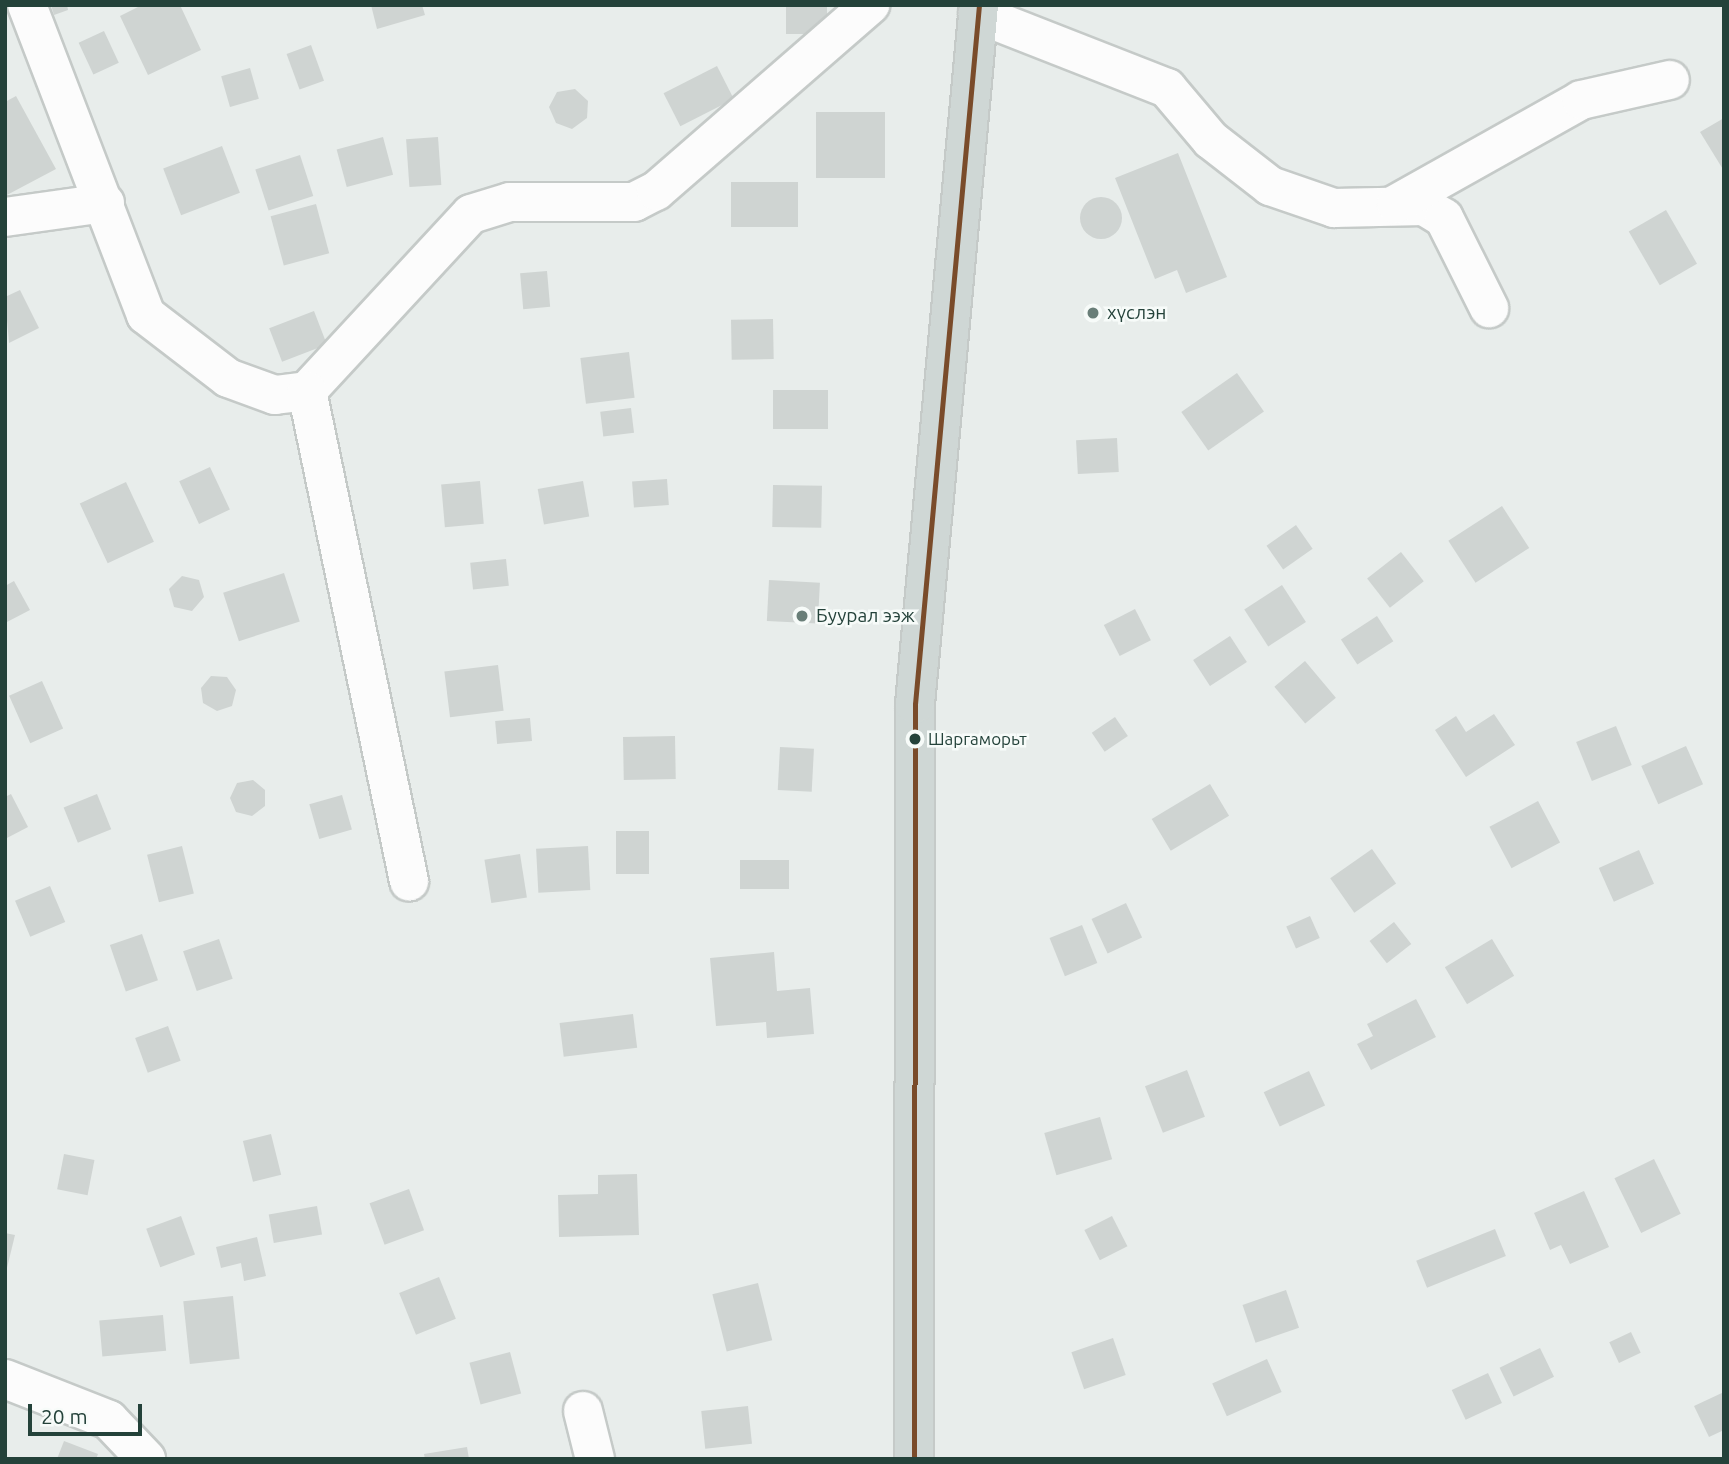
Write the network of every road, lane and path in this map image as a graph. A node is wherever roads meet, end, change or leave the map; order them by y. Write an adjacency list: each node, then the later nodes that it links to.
1 (27, 5): 5 (street)
2 (870, 5): 9 (street)
3 (978, 9): 6 (street); 15 (main road)
4 (1670, 80): 6 (street)
5 (105, 203): 7 (street); 9 (street)
6 (1396, 204): 8 (street)
7 (5, 217)
8 (1489, 308)
9 (307, 391): 10 (street)
10 (409, 881)
11 (5, 1379): 13 (street)
12 (583, 1411): 14 (street)
13 (146, 1459)
14 (595, 1459)
15 (914, 1459)

